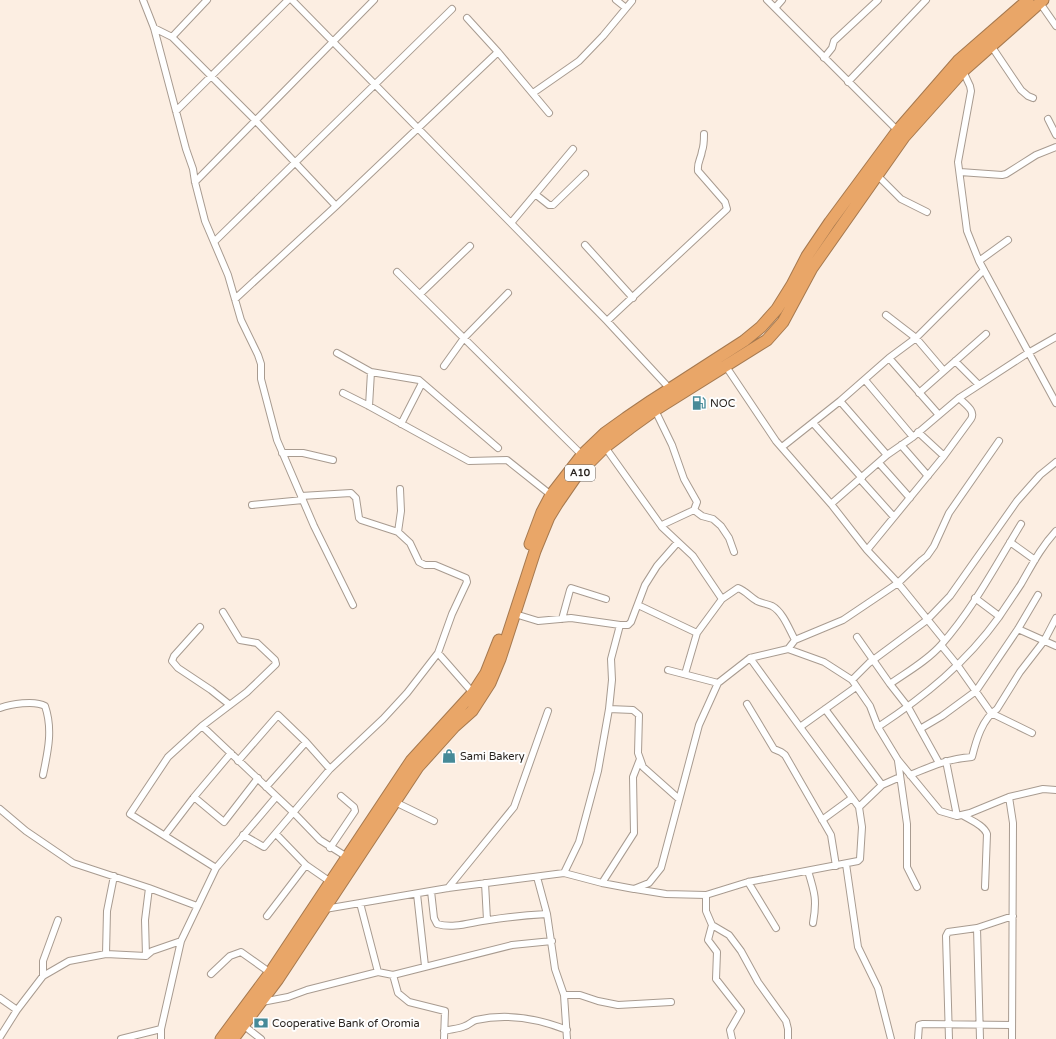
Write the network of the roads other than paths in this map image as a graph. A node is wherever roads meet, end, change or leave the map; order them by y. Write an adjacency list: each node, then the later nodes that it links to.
1 (142, 0): 19 (street)
2 (207, 0): 20 (street)
3 (288, 0): 26 (street)
4 (292, 0): 21 (street)
5 (374, 0): 21 (street)
6 (616, 0): 14 (street)
7 (767, 0): 15 (street)
8 (782, 0): 15 (street)
9 (878, 0): 24 (street)
10 (926, 0): 27 (street)
11 (1028, 0): 37 (highway, A10)
12 (632, 1): 14 (street)
13 (1041, 1): 18 (street); 22 (highway, A10)
14 (626, 8): 29 (street)
15 (775, 8): 24 (street)
16 (452, 9): 28 (street)
17 (467, 18): 23 (street)
18 (1056, 26)
19 (154, 28): 20 (street); 31 (street)
20 (172, 37): 26 (street)
21 (333, 41): 28 (street); 34 (street)
22 (992, 47): 25 (highway, A10); 30 (street)
23 (498, 52): 29 (street); 35 (street)
24 (824, 58): 27 (street)
25 (963, 71): 37 (highway, A10); 42 (street)
26 (211, 76): 31 (street); 34 (street)
27 (848, 82): 37 (street)
28 (376, 85): 35 (street); 41 (street)
29 (533, 93): 32 (street)
30 (1033, 98)
31 (176, 111): 45 (street)
32 (549, 113)
33 (1048, 119): 38 (street)
34 (255, 120): 41 (street); 45 (street)
35 (418, 128): 47 (street); 50 (street)
36 (704, 134): 61 (street)
37 (901, 134): 44 (highway, A10); 49 (highway, A10)
38 (1056, 135)
39 (1056, 147): 42 (street)
40 (573, 149): 46 (street)
41 (295, 163): 47 (street); 53 (street)
42 (960, 172): 56 (street)
43 (584, 174): 46 (street)
44 (878, 176): 48 (street); 51 (highway, A10)
45 (194, 182): 53 (street)
46 (535, 194): 50 (street)
47 (336, 206): 62 (street)
48 (927, 212)
49 (830, 222): 51 (street); 81 (highway, A10)
50 (511, 223): 64 (street)
51 (839, 229): 73 (highway, A10)
52 (1008, 240): 56 (street)
53 (215, 241): 62 (street)
54 (585, 245): 61 (street)
55 (470, 246): 60 (street)
56 (979, 260): 57 (street)
57 (984, 270): 68 (street); 69 (street)
58 (397, 272): 60 (street)
59 (508, 293): 67 (street)
60 (420, 294): 67 (street)
61 (633, 298): 64 (street)
62 (236, 299): 98 (street)
63 (886, 314): 68 (street)
64 (607, 321): 81 (street)
65 (986, 334): 72 (street)
66 (1056, 337): 69 (street)
67 (464, 338): 74 (street); 99 (street)
68 (916, 338): 71 (street); 75 (street)
69 (1028, 352): 79 (street); 85 (street)
70 (337, 353): 76 (street)
71 (889, 358): 77 (street); 82 (street)
72 (955, 361): 75 (street); 79 (street)
73 (725, 365): 81 (highway, A10); 96 (street)
74 (444, 366)
75 (944, 370): 82 (street)
76 (371, 372): 78 (street); 86 (street)
77 (865, 380): 84 (street); 92 (street)
78 (422, 383): 90 (street); 97 (street)
79 (978, 385): 83 (street)
80 (343, 393): 86 (street)
81 (674, 393): 87 (highway, A10); 99 (highway, A10)
82 (919, 393): 88 (street)
83 (959, 398): 88 (street); 101 (street)
84 (840, 400): 89 (street); 100 (street)
85 (1056, 403)
86 (370, 406): 90 (street)
87 (655, 410): 95 (highway, A10); 113 (street)
88 (939, 415): 91 (street)
89 (813, 423): 96 (street); 106 (street)
90 (401, 424): 108 (street)
91 (918, 432): 92 (street); 101 (street)
92 (913, 437): 94 (street)
93 (999, 441): 125 (street)
94 (901, 445): 100 (street); 105 (street)
95 (604, 447): 116 (street); 121 (highway, A10)
96 (782, 447): 111 (street)
97 (498, 448)
98 (282, 453): 102 (street); 109 (street)
99 (582, 454): 108 (highway, A10)
100 (887, 456): 104 (street)
101 (944, 456): 105 (street)
102 (333, 460)
103 (1056, 462): 137 (street)
104 (879, 463): 106 (street); 110 (street)
105 (928, 476): 110 (street)
106 (861, 478): 111 (street); 114 (street)
107 (400, 489): 118 (street)
108 (551, 495): 121 (highway, A10)
109 (302, 498): 112 (street); 118 (street); 130 (street)
110 (910, 498): 114 (street)
111 (831, 504): 122 (street)
112 (252, 505)
113 (694, 510): 116 (street); 123 (street)
114 (894, 517): 122 (street)
115 (1021, 524): 120 (street)
116 (662, 527): 119 (street)
117 (1056, 531): 124 (street)
118 (398, 532): 148 (street)
119 (678, 542): 129 (street); 131 (street)
120 (1010, 542): 124 (street); 127 (street)
121 (532, 550): 133 (highway, A10); 159 (highway, A10)
122 (867, 550): 125 (street)
123 (734, 552)
124 (1035, 560): 134 (street)
125 (898, 583): 137 (street); 143 (street)
126 (1038, 595): 140 (street)
127 (975, 598): 134 (street); 145 (street)
128 (606, 599): 136 (street)
129 (722, 599): 141 (street); 143 (street)
130 (354, 605)
131 (638, 605): 138 (street); 141 (street)
132 (223, 612): 160 (street)
133 (515, 614): 136 (street); 193 (highway, A10)
134 (999, 616): 151 (street)
135 (1056, 618): 144 (street)
136 (562, 619): 138 (street)
137 (927, 620): 145 (street); 150 (street)
138 (620, 625): 164 (street)
139 (200, 627): 160 (street)
140 (1018, 629): 144 (street); 158 (street)
141 (697, 633): 153 (street)
142 (857, 637): 150 (street)
143 (795, 640): 147 (street)
144 (1044, 641): 146 (street); 167 (street)
145 (942, 643): 151 (street); 156 (street)
146 (1056, 646)
147 (788, 649): 149 (street); 154 (street)
148 (438, 653): 159 (street); 179 (street)
149 (750, 658): 155 (street); 170 (street)
150 (873, 659): 154 (street); 156 (street)
151 (958, 666): 158 (street); 162 (street)
152 (668, 670): 153 (street)
153 (685, 674): 155 (street)
154 (852, 680): 157 (street)
155 (718, 683): 192 (street)
156 (890, 684): 162 (street)
157 (856, 687): 165 (street); 169 (street)
158 (976, 690): 167 (street); 171 (street)
159 (473, 693): 204 (highway, A10)
160 (230, 704): 168 (street)
161 (747, 704): 198 (street)
162 (908, 707): 169 (street); 171 (street)
163 (0, 708): 180 (street)
164 (609, 708): 175 (street); 210 (street)
165 (825, 709): 170 (street); 184 (street)
166 (548, 711): 220 (street)
167 (991, 713): 172 (street); 178 (street)
168 (202, 726): 174 (street); 201 (street)
169 (878, 726): 176 (street)
170 (800, 727): 191 (street)
171 (920, 728): 178 (street)
172 (1032, 733)
173 (306, 742): 177 (street); 179 (street); 185 (street)
174 (231, 753): 177 (street); 189 (street)
175 (640, 759): 192 (street); 215 (street)
176 (898, 760): 181 (street); 182 (street)
177 (238, 761): 183 (street)
178 (943, 762): 181 (street); 197 (street)
179 (330, 769): 196 (street)
180 (43, 775)
181 (910, 775): 197 (street)
182 (900, 777): 184 (street); 217 (street)
183 (258, 778): 185 (street); 189 (street)
184 (882, 785): 194 (street)
185 (266, 787): 187 (street)
186 (1056, 790): 190 (street)
187 (276, 796): 196 (street); 202 (street)
188 (341, 796): 203 (street)
189 (194, 797): 201 (street)
190 (1009, 797): 197 (street); 230 (street)
191 (852, 798): 194 (street); 198 (street)
192 (679, 799): 221 (street)
193 (395, 802): 199 (street); 216 (highway, A10)
194 (859, 807): 205 (street)
195 (0, 809): 211 (street)
196 (293, 812): 200 (street); 203 (street)
197 (960, 816): 218 (street)
198 (822, 820): 207 (street)
199 (434, 821)
200 (276, 834): 202 (street); 206 (street)
201 (165, 835): 208 (street)
202 (243, 835): 208 (street)
203 (330, 848): 204 (street)
204 (347, 857): 216 (highway, A10)
205 (846, 864): 207 (street); 269 (street)
206 (306, 865): 216 (street); 229 (street)
207 (836, 866): 209 (street)
208 (216, 868): 226 (street)
209 (808, 871): 213 (street); 233 (street)
210 (564, 873): 212 (street); 215 (street)
211 (114, 876): 219 (street); 239 (street)
212 (537, 877): 214 (street); 228 (street)
213 (748, 882): 224 (street); 235 (street)
214 (485, 883): 220 (street); 232 (street)
215 (602, 883): 221 (street)
216 (335, 885): 227 (highway, A10); 246 (highway, A10)
217 (917, 887)
218 (985, 887)
219 (149, 888): 226 (street); 240 (street)
220 (448, 888): 222 (street)
221 (634, 889): 224 (street)
222 (431, 891): 223 (street); 232 (street)
223 (417, 894): 225 (street); 241 (street)
224 (706, 895): 234 (street)
225 (360, 903): 227 (street); 242 (street)
226 (197, 906): 237 (street)
227 (325, 909): 246 (highway, A10)
228 (548, 914): 232 (street); 238 (street)
229 (267, 916)
230 (1012, 916): 236 (street); 255 (street)
231 (58, 920): 245 (street)
232 (487, 920)
233 (812, 923)
234 (712, 925): 267 (street); 268 (street)
235 (776, 928)
236 (977, 928): 252 (street); 254 (street)
237 (181, 941): 240 (street); 256 (street)
238 (552, 941): 241 (street); 247 (street)
239 (106, 954): 240 (street); 245 (street)
240 (146, 956)
241 (425, 966): 244 (street)
242 (378, 972): 244 (street); 249 (street)
243 (211, 974): 246 (street)
244 (392, 975): 257 (street)
245 (43, 976): 251 (street)
246 (274, 976): 249 (highway, A10); 262 (highway, A10)
247 (564, 995): 250 (street); 258 (street)
248 (0, 998): 251 (street)
249 (260, 1002): 253 (highway, A10)
250 (671, 1002)
251 (17, 1010): 259 (street)
252 (949, 1024): 254 (street); 270 (street); 271 (street)
253 (243, 1025): 263 (highway, A10); 264 (street)
254 (980, 1025): 255 (street); 272 (street)
255 (1012, 1026): 273 (street)
256 (161, 1029): 260 (street); 261 (street)
257 (444, 1030): 258 (street); 265 (street)
258 (567, 1030): 266 (street)
259 (0, 1037)
260 (121, 1039)
261 (161, 1039)
262 (221, 1039)
263 (233, 1039)
264 (261, 1039)
265 (444, 1039)
266 (567, 1039)
267 (732, 1039)
268 (788, 1039)
269 (891, 1039)
270 (918, 1039)
271 (949, 1039)
272 (980, 1039)
273 (1012, 1039)

